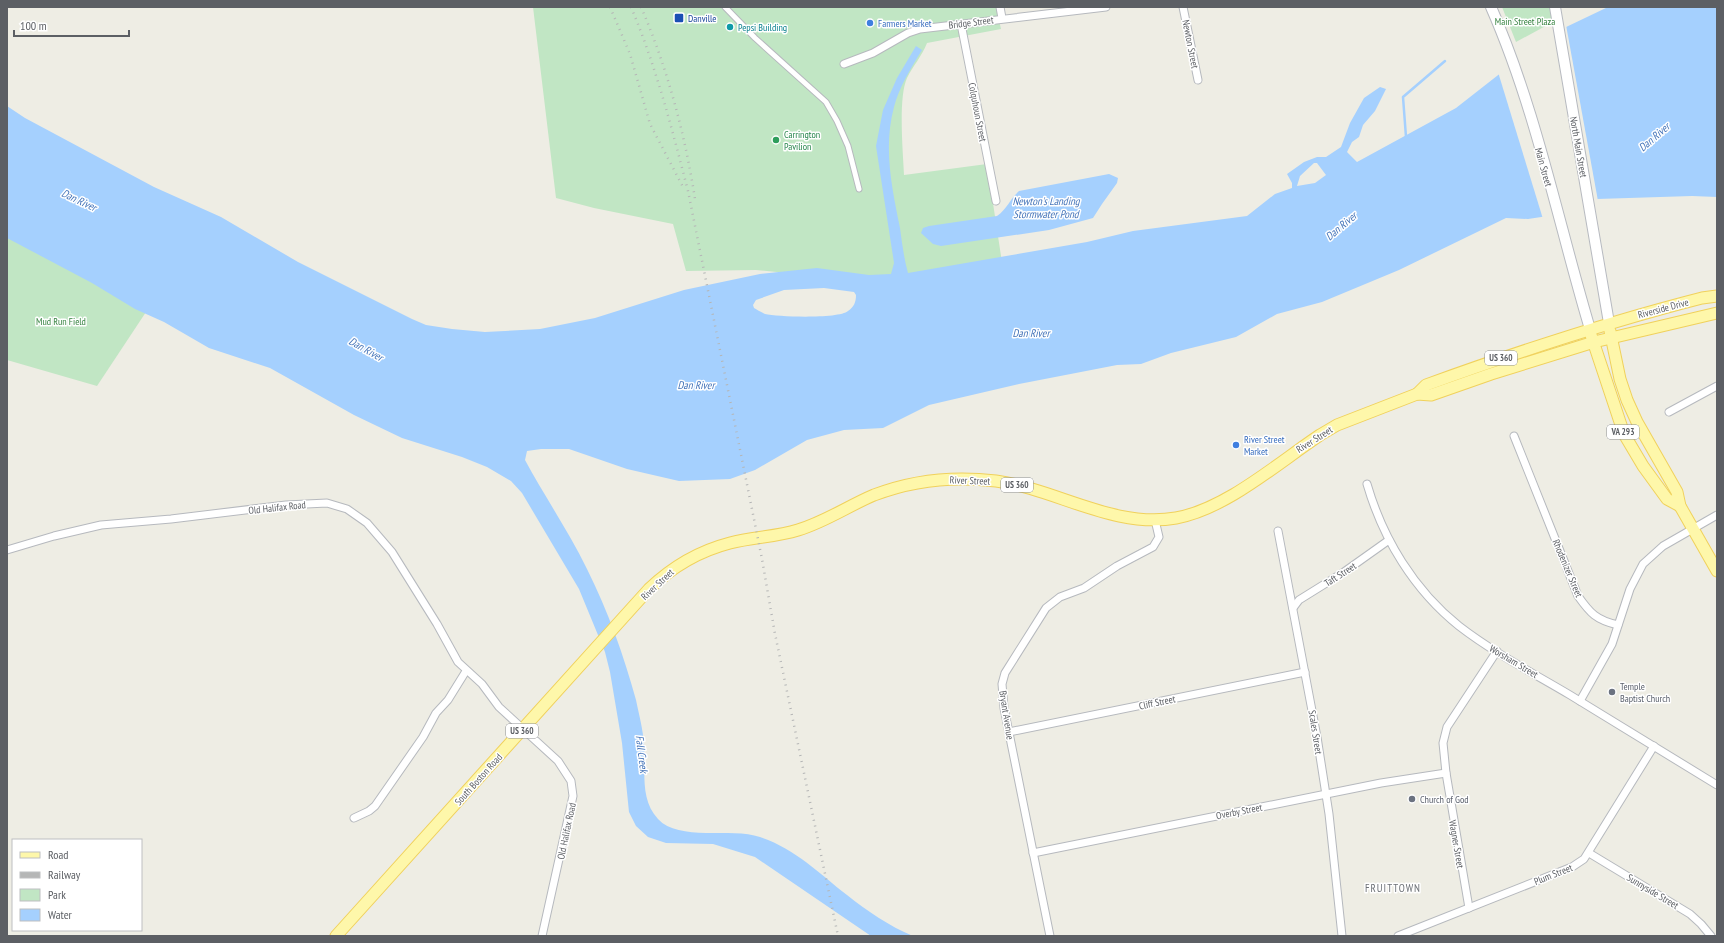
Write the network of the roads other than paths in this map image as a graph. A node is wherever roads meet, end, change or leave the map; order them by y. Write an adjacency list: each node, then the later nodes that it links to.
1 (725, 7): 11 (street)
2 (1000, 7): 7 (street)
3 (1106, 7): 7 (street, Bridge Street)
4 (1184, 7): 10 (street, Newton Street)
5 (1491, 7): 16 (main road, Main Street / VA 293)
6 (1555, 7): 15 (main road, North Main Street / VA 293)
7 (1002, 18): 8 (street, Bridge Street)
8 (961, 24): 9 (street, Bridge Street); 12 (street, Colquhoun Street)
9 (844, 64)
10 (1198, 80)
11 (859, 189)
12 (996, 201)
13 (1717, 296): 15 (main road, Riverside Drive)
14 (1717, 314): 17 (main road, Riverside Drive)
15 (1609, 323): 16 (main road, River Street / US 360); 17 (main road, VA 293)
16 (1590, 329): 18 (main road, VA 293); 20 (main road, River Street / US 360)
17 (1611, 337): 18 (main road, River Street / US 360); 24 (main road, VA 293)
18 (1594, 342): 20 (main road, River Street / US 360); 24 (main road, VA 293)
19 (1717, 386): 21 (street)
20 (1417, 394): 26 (main road, River Street / US 360)
21 (1669, 412)
22 (1514, 436): 34 (street, Rhodenizer Street)
23 (1367, 484): 29 (street, Worsham Street)
24 (1680, 506): 27 (main road, VA 293)
25 (1717, 515): 27 (street)
26 (1155, 520): 33 (main road, River Street / US 360); 40 (street, Bryant Avenue)
27 (1693, 529): 31 (main road, VA 293); 34 (street)
28 (1278, 531): 32 (street, Scales Street)
29 (1389, 540): 32 (street, Taft Street); 35 (street, Worsham Street)
30 (7, 550): 36 (street, Old Halifax Road)
31 (1717, 571)
32 (1293, 608): 37 (street, Scales Street)
33 (620, 621): 39 (main road, South Boston Road / US 360)
34 (1618, 625): 38 (street)
35 (1497, 651): 38 (street, Worsham Street); 42 (street, Wagner Street)
36 (466, 671): 39 (street, Old Halifax Road); 45 (street)
37 (1306, 672): 40 (street, Cliff Street); 44 (street, Scales Street)
38 (1580, 701): 41 (street, Worsham Street)
39 (524, 728): 49 (main road, South Boston Road / US 360); 50 (street, Old Halifax Road)
40 (1009, 732): 46 (street, Bryant Avenue)
41 (1654, 746): 43 (street, Worsham Street); 47 (street, Plum Street)
42 (1446, 773): 44 (street, Overby Street); 48 (street, Wagner Street)
43 (1717, 785)
44 (1325, 794): 46 (street, Overby Street); 52 (street, Scales Street)
45 (354, 818)
46 (1033, 853): 51 (street, Bryant Avenue)
47 (1589, 853): 48 (street, Plum Street); 54 (street, Sunnyside Street)
48 (1469, 908): 53 (street, Plum Street)
49 (336, 936)
50 (542, 936)
51 (1050, 936)
52 (1342, 936)
53 (1398, 936)
54 (1711, 936)

